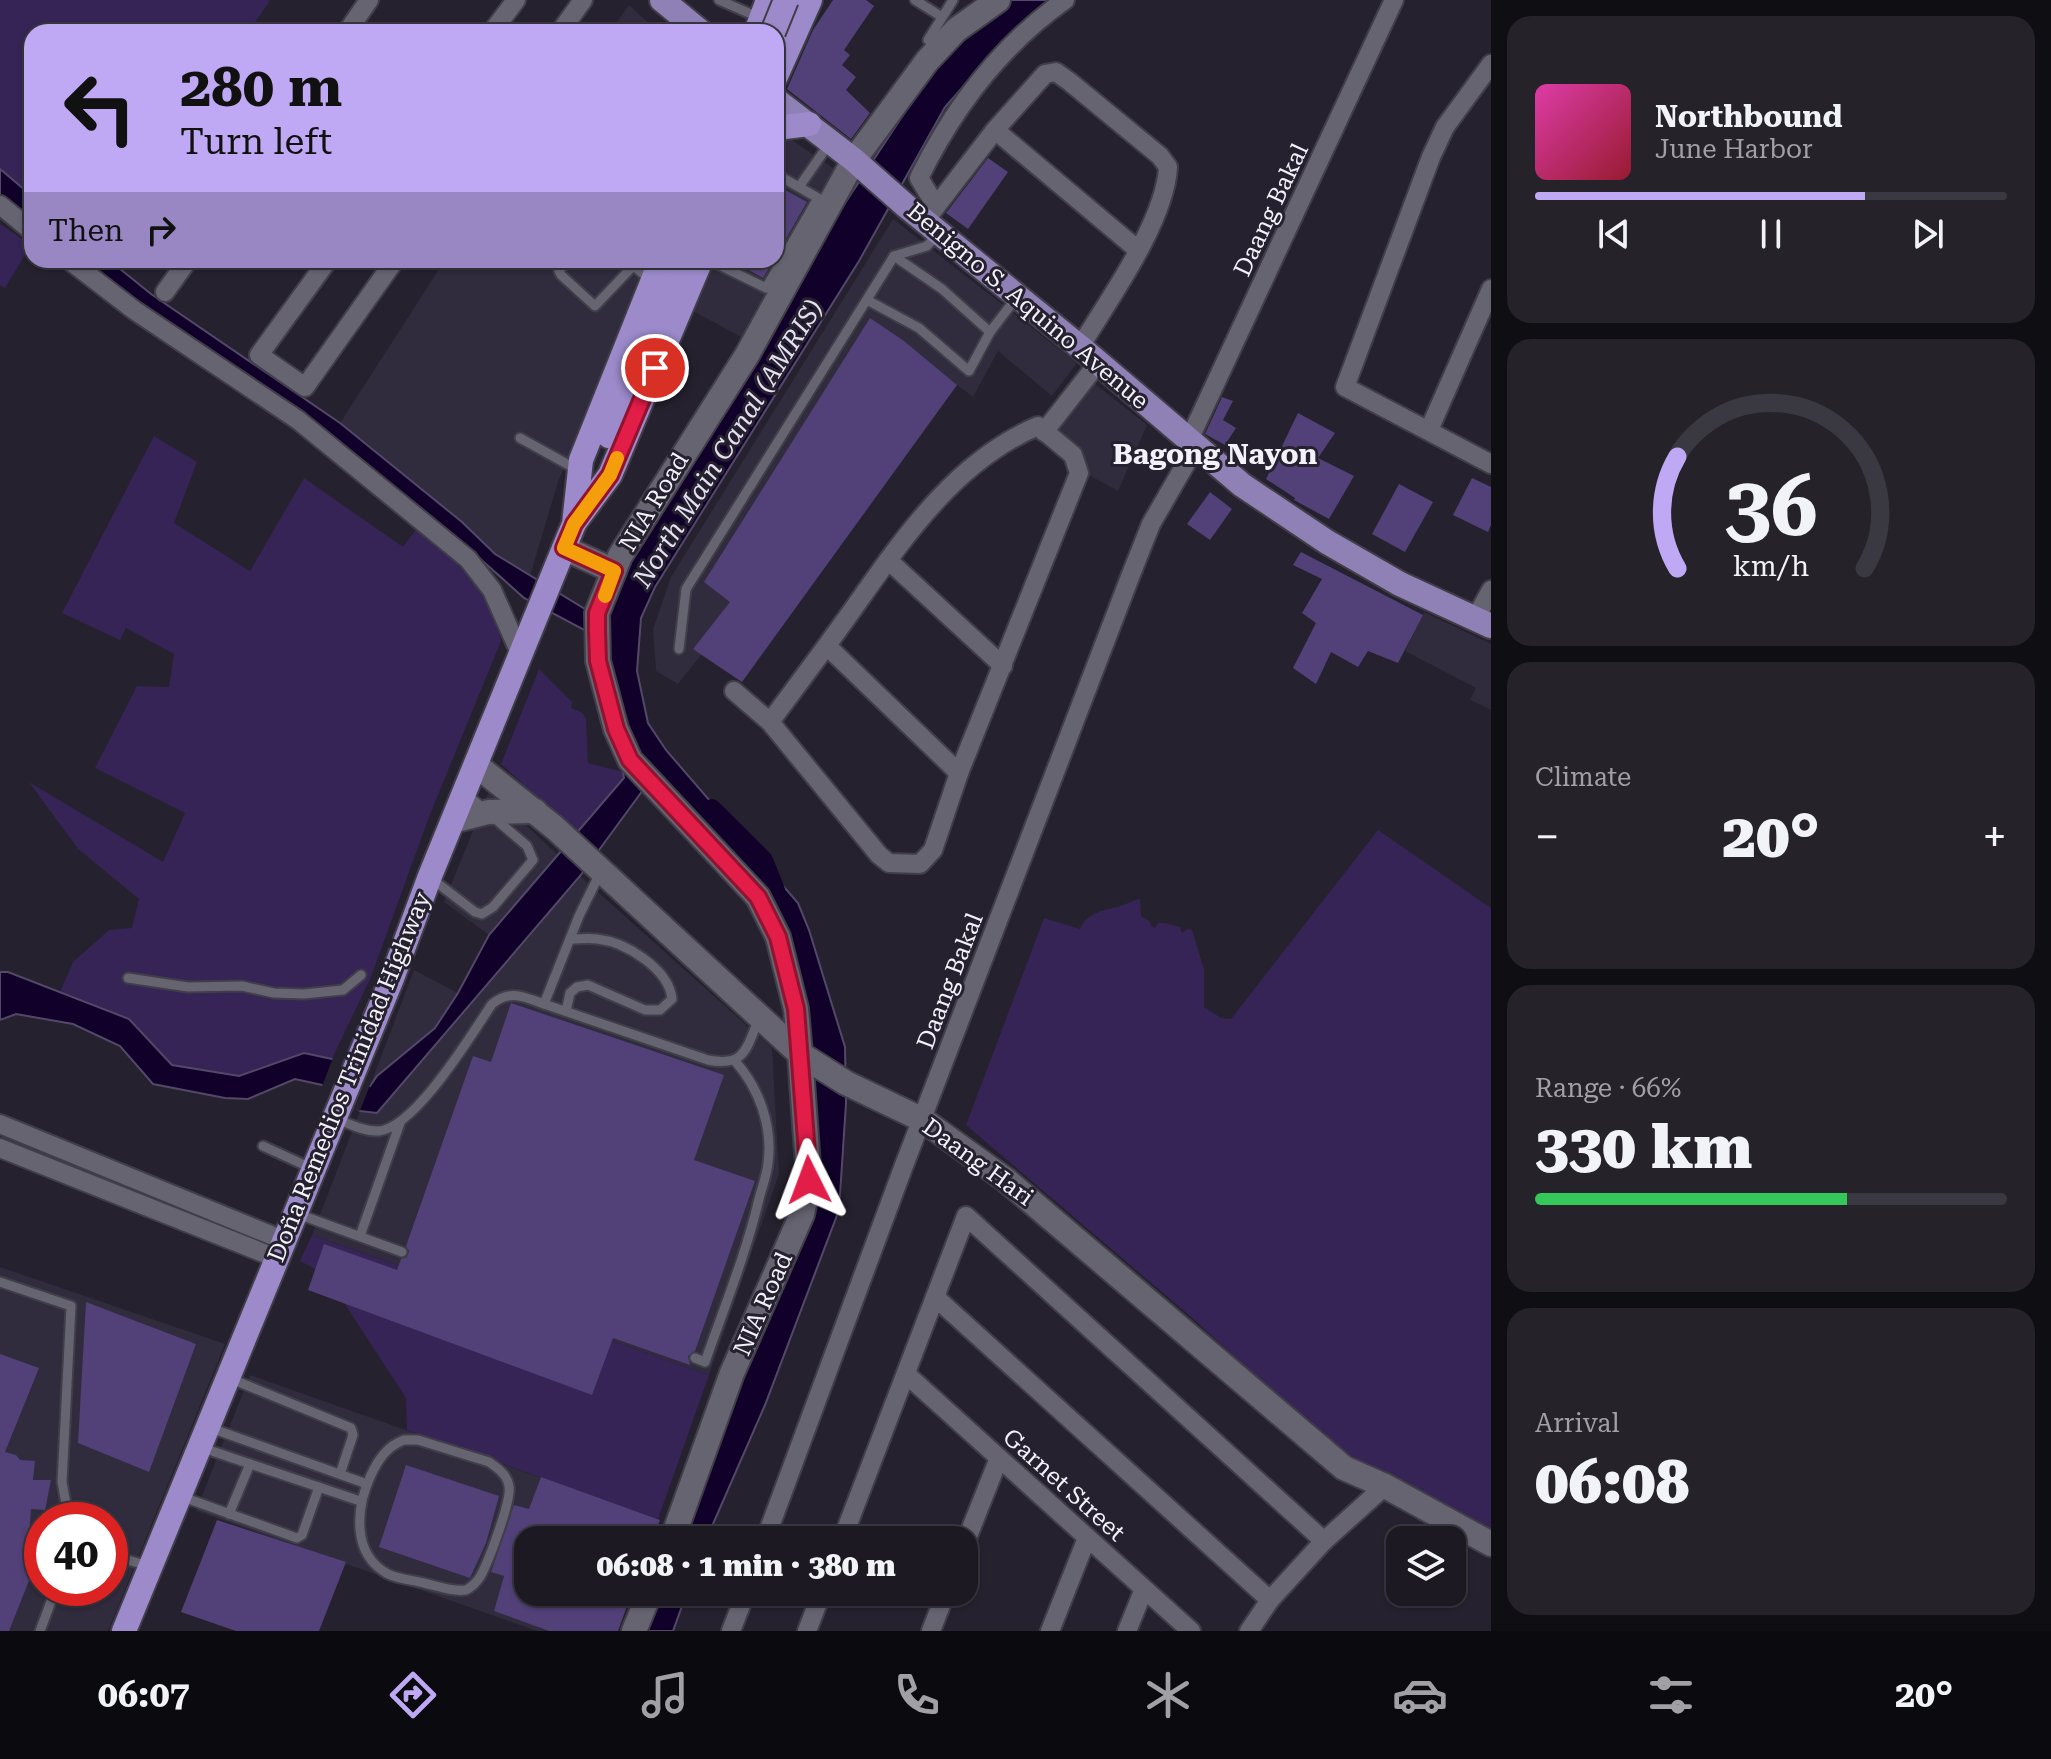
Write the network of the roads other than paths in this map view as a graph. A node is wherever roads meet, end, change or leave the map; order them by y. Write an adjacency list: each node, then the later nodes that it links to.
1 (369, 0): 15 (street)
2 (516, 0): 16 (street)
3 (583, 0): 17 (street)
4 (719, 0): 12 (lane)
5 (786, 0): 14 (highway, bridge)
6 (810, 0): 19 (highway)
7 (915, 0): 13 (lane)
8 (998, 0): 26 (street, NIA Road)
9 (1065, 0): 30 (street)
10 (1394, 0): 55 (street, Daang Bakal)
11 (947, 2): 13 (lane)
12 (739, 4): 14 (lane)
13 (942, 17): 18 (lane)
14 (764, 21)
15 (352, 24)
16 (498, 24)
17 (566, 24)
18 (928, 40)
19 (784, 58)
20 (1491, 64): 52 (street)
21 (784, 106): 22 (main road, Benigno S. Aquino Avenue)
22 (809, 124): 23 (highway); 25 (main road, Benigno S. Aquino Avenue)
23 (784, 127)
24 (995, 130): 30 (street); 32 (street); 32 (street)
25 (831, 142): 26 (main road, Benigno S. Aquino Avenue); 28 (lane)
26 (859, 165): 30 (main road, Benigno S. Aquino Avenue); 61 (street, NIA Road)
27 (784, 179): 28 (lane)
28 (799, 187): 34 (lane)
29 (0, 205): 31 (street)
30 (934, 220): 33 (lane); 48 (main road, Benigno S. Aquino Avenue)
31 (24, 224)
32 (1138, 250): 51 (street)
33 (894, 256): 49 (lane); 50 (lane)
34 (784, 257)
35 (79, 268): 66 (street)
36 (182, 268): 47 (street)
37 (322, 268): 38 (street)
38 (389, 268)
39 (561, 268): 40 (lane)
40 (626, 268)
41 (676, 268): 57 (highway)
42 (708, 268): 58 (highway, Doña Remedios Trinidad Highway)
43 (725, 268): 44 (lane)
44 (778, 268)
45 (657, 271): 57 (highway)
46 (1491, 289): 52 (street)
47 (165, 292)
48 (1017, 297): 50 (lane); 51 (main road, Benigno S. Aquino Avenue)
49 (867, 300): 50 (lane); 65 (lane)
50 (990, 332)
51 (1089, 355): 53 (street); 55 (main road, Benigno S. Aquino Avenue)
52 (1429, 430): 56 (street)
53 (1044, 432): 60 (street); 67 (street)
54 (520, 438): 57 (lane)
55 (1192, 443): 63 (main road, Benigno S. Aquino Avenue); 87 (street, Daang Bakal)
56 (1491, 464)
57 (587, 472): 58 (highway)
58 (574, 524): 59 (highway, Doña Remedios Trinidad Highway)
59 (564, 548): 61 (street); 66 (highway, Doña Remedios Trinidad Highway)
60 (888, 560): 64 (street); 67 (street)
61 (614, 571): 84 (street, NIA Road)
62 (1491, 590): 63 (street)
63 (1483, 623)
64 (827, 646): 69 (street); 71 (street)
65 (679, 649)
66 (520, 653): 70 (highway, Doña Remedios Trinidad Highway)
67 (1003, 666): 71 (street)
68 (734, 691): 69 (street)
69 (770, 722): 71 (street)
70 (476, 765): 72 (highway, Doña Remedios Trinidad Highway); 73 (street, Daang Hari)
71 (959, 773)
72 (464, 793): 74 (lane); 75 (highway, Doña Remedios Trinidad Highway)
73 (535, 811): 74 (street); 76 (street, Daang Hari)
74 (488, 812): 75 (street); 77 (lane)
75 (453, 821): 77 (highway, Doña Remedios Trinidad Highway)
76 (595, 865): 78 (lane); 83 (street, Daang Hari)
77 (430, 876): 86 (highway, Doña Remedios Trinidad Highway)
78 (572, 939): 81 (lane); 82 (lane)
79 (361, 975): 80 (lane)
80 (128, 978)
81 (544, 1004): 82 (lane); 88 (lane)
82 (566, 1011): 85 (lane)
83 (760, 1017): 84 (street, Daang Hari); 85 (lane)
84 (810, 1060): 87 (street, Daang Hari); 113 (street, NIA Road)
85 (735, 1061): 99 (lane)
86 (334, 1118): 88 (lane); 92 (highway, Doña Remedios Trinidad Highway)
87 (923, 1120): 107 (street, Daang Hari); 114 (street, Daang Bakal)
88 (400, 1123): 94 (lane)
89 (0, 1124): 95 (street)
90 (263, 1146): 92 (lane)
91 (0, 1148): 95 (street)
92 (313, 1169): 93 (highway, Doña Remedios Trinidad Highway)
93 (295, 1212): 94 (lane); 95 (highway, Doña Remedios Trinidad Highway)
94 (360, 1236): 96 (lane)
95 (279, 1249): 101 (highway, Doña Remedios Trinidad Highway)
96 (402, 1252)
97 (0, 1282): 111 (lane)
98 (935, 1297): 100 (street); 118 (street); 123 (street)
99 (695, 1358)
100 (906, 1374): 103 (street, Garnet Street); 115 (street)
101 (227, 1377): 102 (highway, Doña Remedios Trinidad Highway); 105 (lane)
102 (202, 1436): 104 (lane); 105 (lane); 109 (highway, Doña Remedios Trinidad Highway)
103 (999, 1458): 116 (street); 117 (street, Garnet Street)
104 (250, 1464): 108 (lane); 112 (lane)
105 (340, 1474): 106 (lane)
106 (367, 1484): 110 (lane); 110 (lane)
107 (1385, 1486): 118 (street); 119 (street, Daang Hari)
108 (319, 1487): 110 (lane); 112 (lane)
109 (178, 1495): 112 (lane); 121 (highway, Doña Remedios Trinidad Highway)
110 (360, 1501)
111 (66, 1502)
112 (229, 1514)
113 (677, 1526)
114 (770, 1526)
115 (847, 1526)
116 (972, 1526)
117 (1087, 1538): 122 (street, Garnet Street); 135 (street)
118 (1324, 1541): 123 (street)
119 (1491, 1544)
120 (128, 1561): 121 (lane)
121 (149, 1567): 130 (highway, Doña Remedios Trinidad Highway)
122 (1144, 1589): 136 (street); 137 (street, Garnet Street)
123 (1270, 1600): 138 (street)
124 (49, 1606): 129 (lane)
125 (644, 1606): 131 (street)
126 (741, 1606): 132 (street)
127 (817, 1606): 133 (street)
128 (941, 1606): 134 (street)
129 (40, 1631)
130 (124, 1631)
131 (634, 1631)
132 (731, 1631)
133 (807, 1631)
134 (931, 1631)
135 (1050, 1631)
136 (1127, 1631)
137 (1191, 1631)
138 (1249, 1631)

